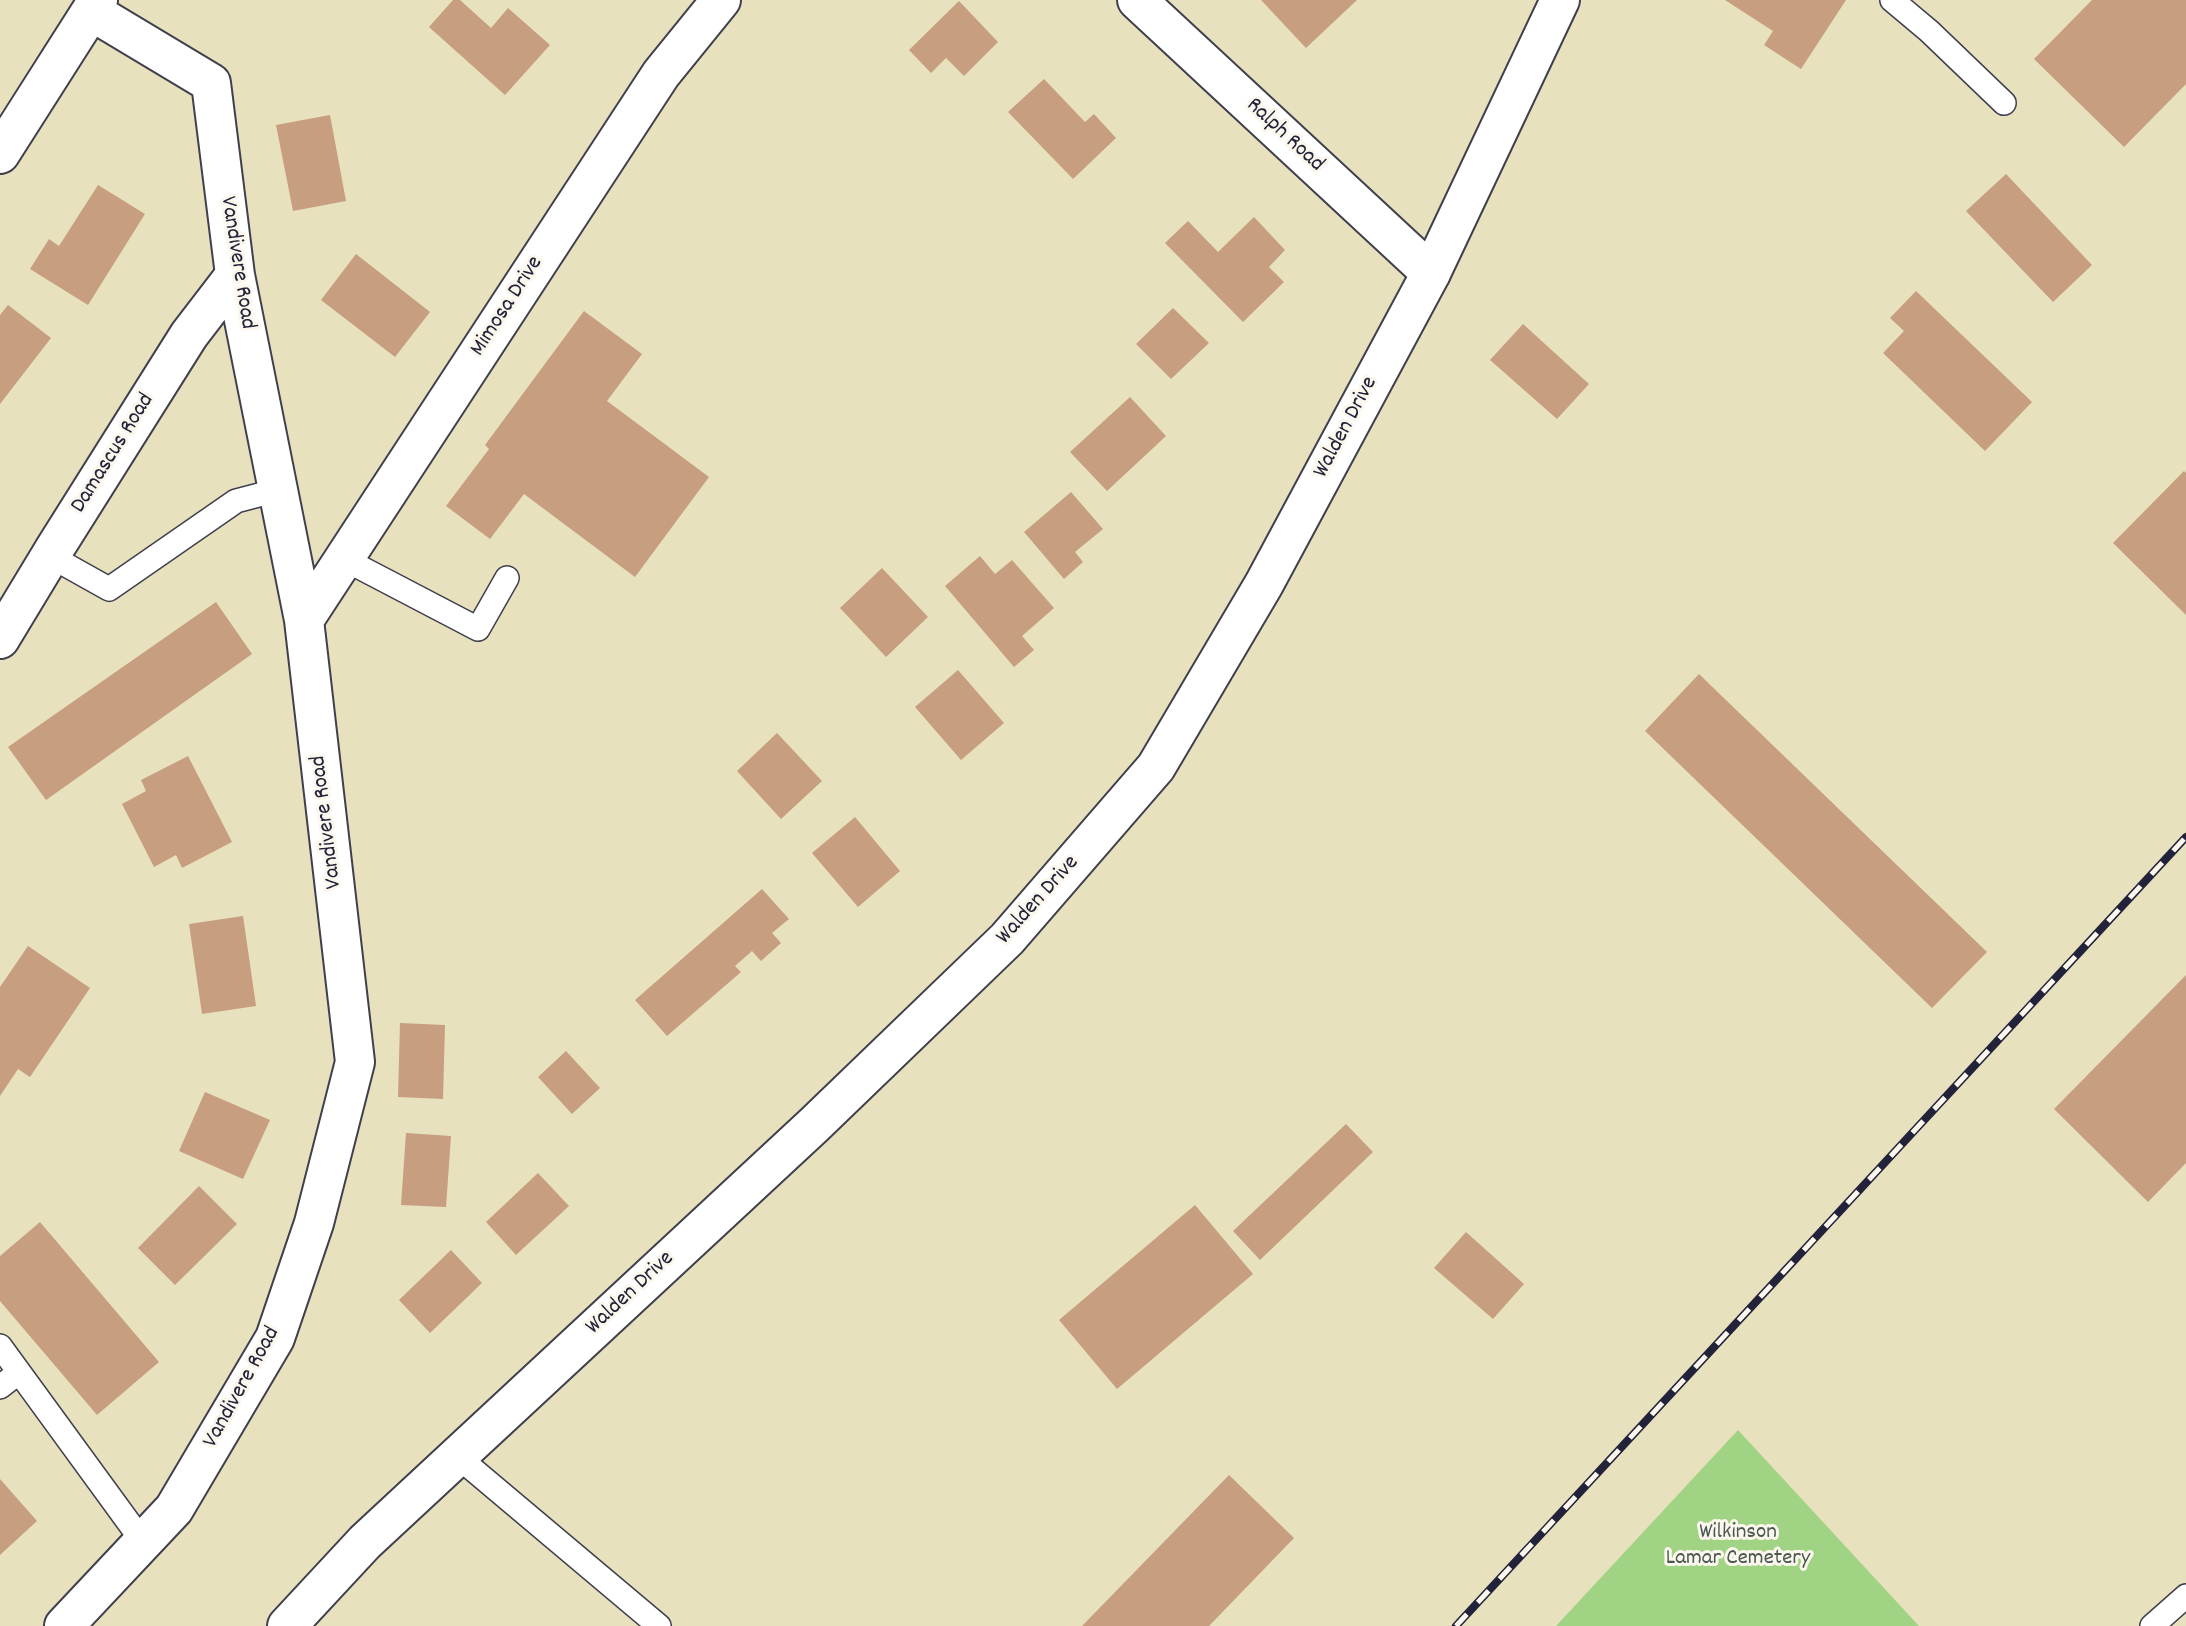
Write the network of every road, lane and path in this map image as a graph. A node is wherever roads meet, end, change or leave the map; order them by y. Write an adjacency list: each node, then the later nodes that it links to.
1 (721, 0): 12 (street, Mimosa Drive)
2 (1137, 0): 8 (street, Ralph Road)
3 (1560, 0): 8 (street, Walden Drive)
4 (1892, 0): 6 (lane)
5 (95, 6): 7 (street); 9 (street, Vandivere Road)
6 (2004, 103)
7 (0, 154)
8 (1431, 273): 18 (street, Walden Drive)
9 (235, 275): 10 (street, Vandivere Road); 11 (street, Damascus Road)
10 (278, 490): 11 (lane); 14 (street, Vandivere Road)
11 (50, 556): 15 (street, Damascus Road)
12 (344, 559): 13 (lane); 14 (street, Mimosa Drive)
13 (507, 578)
14 (304, 620): 19 (street, Vandivere Road)
15 (0, 639)
16 (0, 1346): 17 (lane)
17 (9, 1380): 19 (lane)
18 (457, 1456): 22 (street, Walden Drive); 23 (lane)
19 (143, 1542): 21 (street, Vandivere Road)
20 (2186, 1596): 24 (lane)
21 (64, 1626)
22 (287, 1626)
23 (659, 1626)
24 (2152, 1626)

